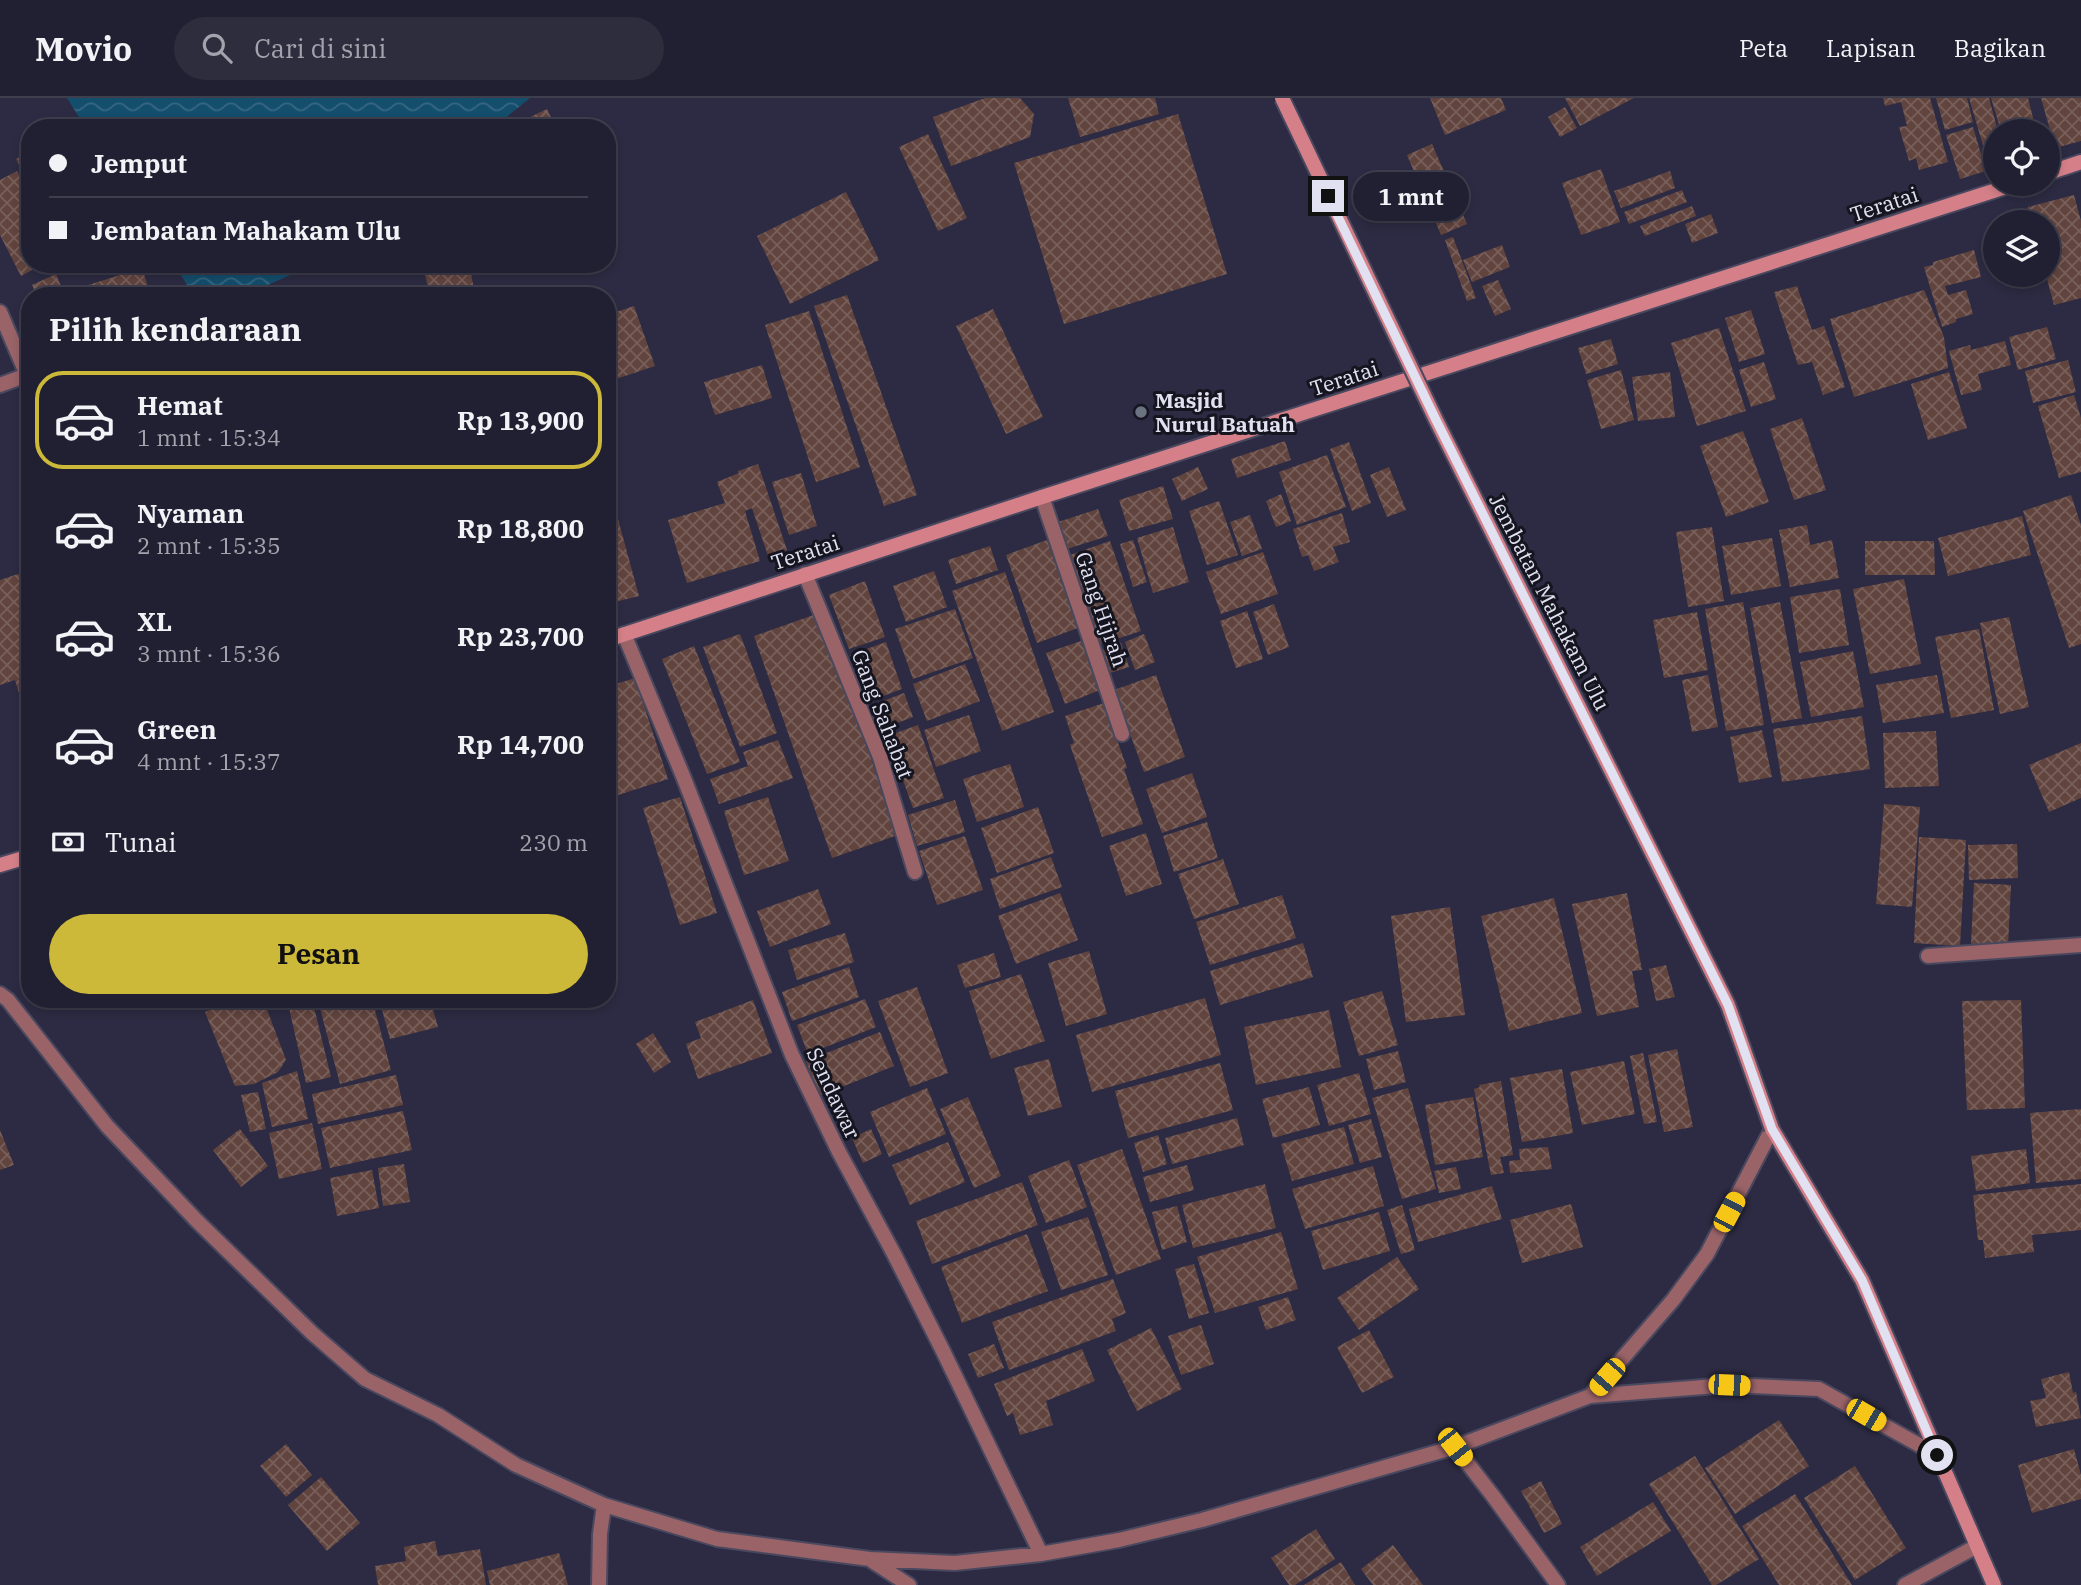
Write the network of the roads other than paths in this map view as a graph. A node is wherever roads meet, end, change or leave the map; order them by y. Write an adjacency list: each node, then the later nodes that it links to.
1 (1282, 98): 20 (main road, Jembatan Mahakam Ulu, bridge)
2 (2081, 162): 3 (main road)
3 (2060, 169)
4 (1983, 194): 9 (main road, Teratai)
5 (0, 312): 6 (street)
6 (21, 362)
7 (21, 380): 8 (street)
8 (0, 385)
9 (1042, 498): 10 (main road, Teratai); 13 (street, Gang Hijrah)
10 (805, 574): 11 (main road, Teratai); 16 (street, Gang Sahabat)
11 (624, 634): 12 (main road, Teratai); 26 (street, Sendawar)
12 (616, 637)
13 (1122, 734)
14 (21, 859): 15 (main road)
15 (0, 865)
16 (915, 872)
17 (2081, 945): 18 (street)
18 (1927, 956)
19 (0, 994): 24 (street)
20 (1772, 1129): 21 (street); 23 (main road, Jembatan Mahakam Ulu)
21 (1590, 1396): 22 (street); 23 (street)
22 (1455, 1447): 26 (street); 30 (street)
23 (1937, 1455): 25 (main road, Jembatan Mahakam Ulu)
24 (604, 1505): 27 (street); 28 (street)
25 (1977, 1546): 31 (street); 32 (main road, Jembatan Mahakam Ulu)
26 (1041, 1554): 27 (street)
27 (870, 1559): 29 (street)
28 (600, 1585)
29 (909, 1585)
30 (1558, 1585)
31 (1905, 1585)
32 (1994, 1585)

